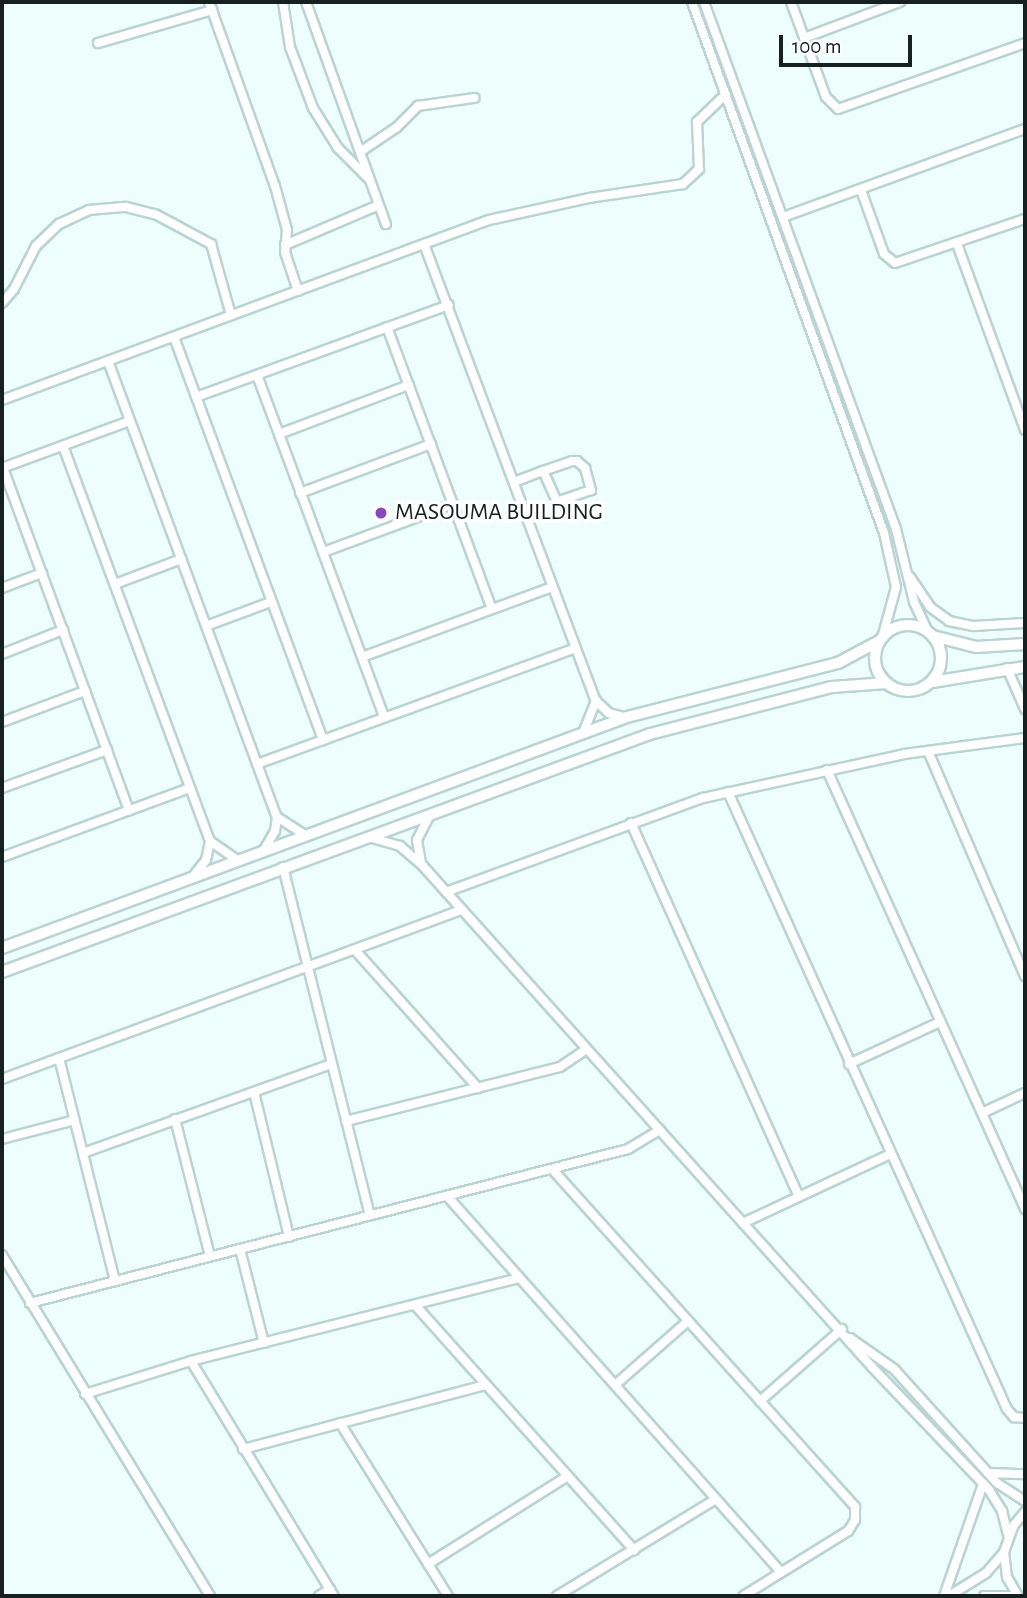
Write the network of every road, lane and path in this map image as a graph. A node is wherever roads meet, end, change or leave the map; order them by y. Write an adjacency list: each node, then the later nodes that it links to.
1 (284, 2): 15 (street)
2 (306, 2): 14 (street)
3 (692, 2): 11 (street)
4 (704, 2): 18 (street)
5 (791, 2): 8 (street)
6 (900, 2): 8 (street)
7 (210, 6): 9 (street); 23 (street)
8 (804, 38): 10 (street)
9 (98, 43)
10 (1025, 43)
11 (726, 94): 21 (street); 58 (street)
12 (474, 98): 14 (street)
13 (1025, 129): 16 (street)
14 (360, 152): 15 (street)
15 (371, 181): 17 (street)
16 (861, 190): 18 (street); 22 (street)
17 (379, 205): 20 (street); 23 (street)
18 (783, 217): 47 (street)
19 (1025, 219): 22 (street)
20 (386, 224)
21 (424, 244): 24 (street); 26 (street)
22 (957, 244): 36 (street)
23 (285, 245): 24 (street)
24 (298, 291): 27 (street)
25 (2, 303): 27 (street)
26 (449, 305): 28 (street); 42 (street)
27 (231, 316): 29 (street)
28 (387, 327): 31 (street); 32 (street)
29 (174, 337): 30 (street); 33 (street)
30 (108, 361): 34 (street); 35 (street)
31 (257, 375): 33 (street); 37 (street)
32 (409, 385): 37 (street); 38 (street)
33 (196, 397): 52 (street)
34 (2, 400)
35 (130, 421): 39 (street); 46 (street)
36 (1025, 430)
37 (279, 434): 43 (street)
38 (431, 444): 43 (street); 44 (street)
39 (63, 446): 40 (street); 49 (street)
40 (2, 468): 48 (street)
41 (543, 471): 41 (street); 42 (street)
42 (514, 482): 50 (street)
43 (300, 493): 45 (street)
44 (453, 504): 45 (street); 53 (street)
45 (323, 552): 62 (street)
46 (181, 559): 49 (street); 55 (street)
47 (906, 570): 54 (street); 57 (street)
48 (42, 573): 51 (street); 56 (street)
49 (115, 584): 81 (street)
50 (552, 586): 53 (street); 60 (street)
51 (2, 588)
52 (271, 602): 55 (street); 75 (street)
53 (492, 609): 62 (street)
54 (1025, 623)
55 (206, 626): 78 (street)
56 (63, 630): 61 (street); 67 (street)
57 (930, 633): 58 (street); 59 (street); 65 (street)
58 (881, 638): 66 (street); 71 (street)
59 (1023, 642)
60 (575, 648): 68 (street); 70 (street)
61 (2, 654)
62 (362, 657): 70 (street)
63 (1025, 667): 64 (street)
64 (1007, 668): 65 (street); 69 (street)
65 (932, 681): 66 (street)
66 (887, 683): 84 (street)
67 (85, 691): 72 (street); 76 (street)
68 (596, 701): 71 (street); 73 (street)
69 (1025, 709)
70 (384, 717): 75 (street)
71 (627, 717): 73 (street)
72 (2, 722)
73 (581, 734): 87 (street)
74 (1025, 738): 77 (street)
75 (323, 740): 78 (street)
76 (107, 750): 80 (street); 83 (street)
77 (928, 751): 79 (street); 102 (street)
78 (257, 764): 85 (street)
79 (827, 770): 82 (street); 103 (street)
80 (2, 788)
81 (190, 788): 83 (street); 89 (street)
82 (728, 792): 86 (street); 107 (street)
83 (129, 811): 91 (street)
84 (430, 814): 88 (street); 93 (street)
85 (276, 817): 87 (street); 90 (street)
86 (631, 823): 96 (street); 121 (street)
87 (305, 835): 90 (street)
88 (365, 837): 93 (street); 94 (street)
89 (210, 841): 92 (street); 95 (street)
90 (264, 850): 92 (street)
91 (2, 858)
92 (236, 859): 95 (street)
93 (422, 866): 96 (street)
94 (283, 867): 100 (street); 101 (street)
95 (194, 876): 98 (street)
96 (446, 892): 97 (street)
97 (462, 910): 99 (street); 104 (street)
98 (2, 948)
99 (355, 950): 100 (street); 109 (street)
100 (307, 967): 105 (street); 106 (street)
101 (2, 972)
102 (1025, 976)
103 (940, 1022): 107 (street); 112 (street)
104 (587, 1049): 109 (street); 116 (street)
105 (59, 1058): 108 (street); 114 (street)
106 (331, 1064): 110 (street); 115 (street)
107 (849, 1064): 119 (street)
108 (2, 1079)
109 (478, 1087): 115 (street)
110 (254, 1091): 113 (street); 126 (street)
111 (1025, 1093): 112 (street)
112 (982, 1113): 123 (street)
113 (175, 1119): 118 (street); 129 (street)
114 (75, 1120): 117 (street); 118 (street)
115 (346, 1121): 124 (street)
116 (660, 1130): 120 (street); 125 (street)
117 (2, 1139)
118 (83, 1153): 131 (street)
119 (890, 1154): 121 (street); 143 (street)
120 (552, 1169): 122 (street); 134 (street)
121 (798, 1195): 125 (street)
122 (447, 1196): 124 (street); 130 (street)
123 (1025, 1209)
124 (370, 1215): 126 (street)
125 (743, 1223): 135 (street)
126 (289, 1237): 127 (street)
127 (240, 1249): 129 (street); 137 (street)
128 (2, 1255): 132 (street)
129 (210, 1256): 131 (street)
130 (519, 1278): 133 (street); 140 (street)
131 (115, 1281): 132 (street)
132 (30, 1303): 141 (street)
133 (415, 1305): 137 (street); 139 (street)
134 (688, 1321): 140 (street); 142 (street)
135 (842, 1329): 136 (street); 142 (street)
136 (850, 1338): 146 (street); 149 (street)
137 (264, 1343): 138 (street)
138 (191, 1361): 141 (street); 145 (street)
139 (485, 1385): 144 (street); 148 (street)
140 (615, 1385): 150 (street)
141 (85, 1394): 159 (street)
142 (760, 1401): 157 (street)
143 (1025, 1418)
144 (340, 1423): 145 (street); 156 (street)
145 (243, 1449): 158 (street)
146 (989, 1473): 147 (street); 151 (street)
147 (1025, 1474)
148 (568, 1476): 154 (street); 156 (street)
149 (983, 1484): 153 (street); 164 (street)
150 (716, 1499): 154 (street); 157 (street)
151 (1025, 1501)
152 (1025, 1512): 153 (street)
153 (1008, 1535): 155 (street)
154 (634, 1550): 162 (street)
155 (1004, 1552): 164 (street); 166 (street)
156 (428, 1564): 161 (street)
157 (781, 1572): 163 (street)
158 (332, 1593): 160 (street)
159 (210, 1596)
160 (319, 1596)
161 (448, 1596)
162 (557, 1596)
163 (743, 1596)
164 (947, 1596)
165 (984, 1596): 166 (street)
166 (1016, 1596)

